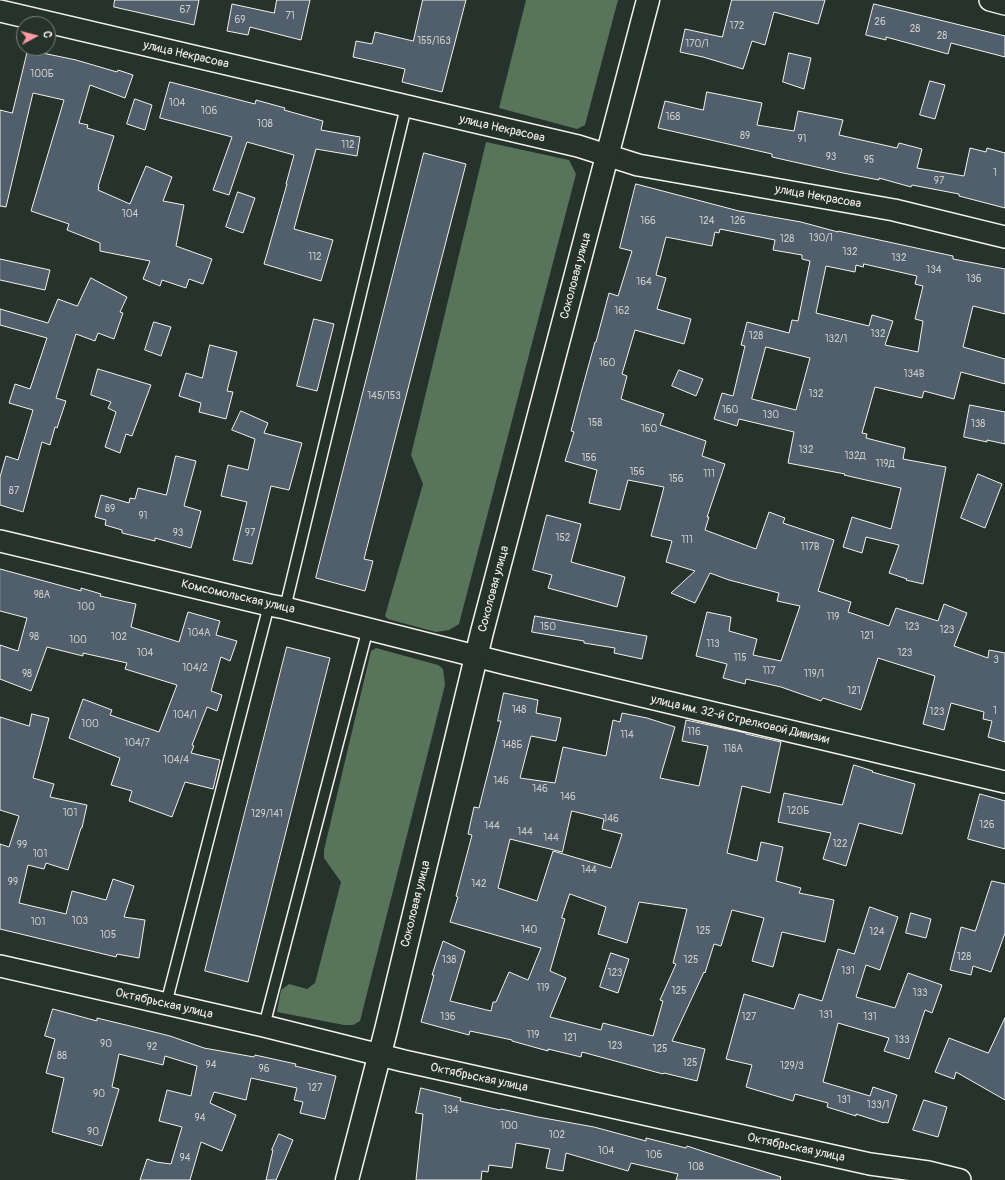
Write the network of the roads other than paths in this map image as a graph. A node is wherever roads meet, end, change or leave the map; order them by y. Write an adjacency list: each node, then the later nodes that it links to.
1 (648, 0): 6 (main road, Соколовая улица)
2 (990, 0): 3 (street)
3 (1005, 4)
4 (0, 11): 5 (street, улица Некрасова)
5 (406, 107): 6 (street, улица Некрасова); 9 (lane)
6 (607, 156): 7 (street, улица Некрасова); 11 (main road, Соколовая улица)
7 (1005, 237)
8 (0, 541): 9 (street, Комсомольская улица)
9 (277, 607): 10 (street, Комсомольская улица); 14 (lane)
10 (368, 628): 11 (street, Комсомольская улица); 15 (lane)
11 (476, 656): 12 (street, улица им. 32-й Стрелковой Дивизии); 16 (main road, Соколовая улица)
12 (1004, 779)
13 (0, 966): 14 (street, Октябрьская улица)
14 (166, 1004): 15 (street, Октябрьская улица)
15 (264, 1026): 16 (street, Октябрьская улица)
16 (379, 1055): 17 (street, Октябрьская улица); 18 (main road, Соколовая улица)
17 (904, 1175): 19 (street, Октябрьская улица)
18 (347, 1180)
19 (960, 1180)

